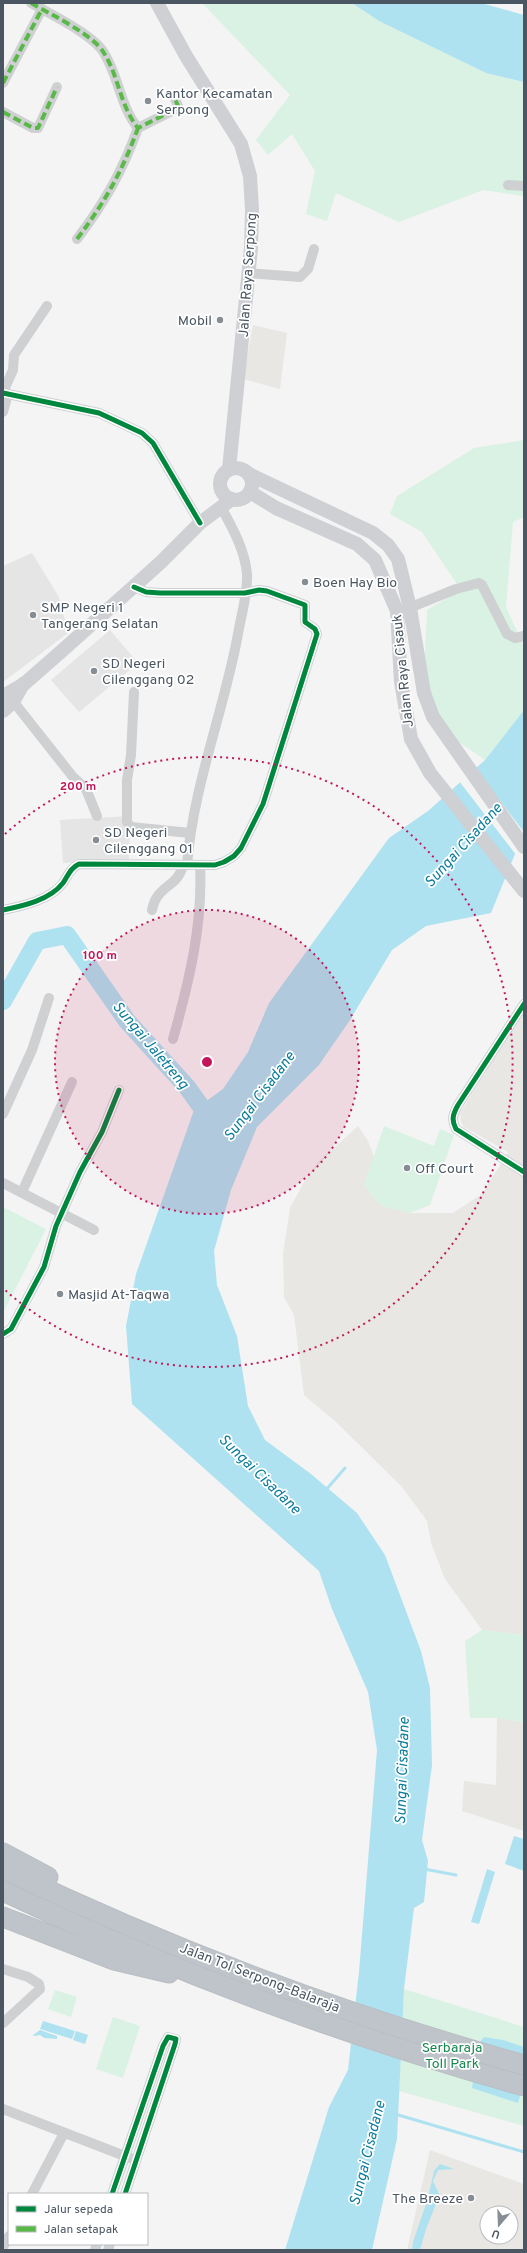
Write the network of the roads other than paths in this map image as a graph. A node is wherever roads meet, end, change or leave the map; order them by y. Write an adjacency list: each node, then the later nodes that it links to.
1 (31, 3): 3 (street)
2 (157, 3): 13 (main road, Jalan Raya Serpong)
3 (42, 9): 4 (street); 8 (street)
4 (3, 83)
5 (57, 87): 7 (street)
6 (175, 99): 8 (street)
7 (3, 112)
8 (138, 128): 11 (street)
9 (508, 185): 10 (street)
10 (524, 186)
11 (77, 239)
12 (314, 249): 13 (street)
13 (248, 272): 17 (main road, Jalan Raya Serpong)
14 (47, 306): 15 (street)
15 (5, 393): 16 (street); 20 (street)
16 (3, 412)
17 (239, 470): 18 (main road); 19 (main road); 23 (main road, Jalan Raya Cisauk)
18 (250, 492): 19 (main road); 23 (main road, Jalan Raya Cisauk)
19 (223, 506): 20 (main road); 22 (street)
20 (200, 522): 21 (main road)
21 (134, 587): 22 (street); 26 (main road)
22 (245, 593): 28 (street); 31 (street)
23 (403, 610): 24 (street); 29 (main road, Jalan Raya Cisauk); 32 (main road, Jalan Raya Cisauk)
24 (524, 636)
25 (134, 692): 28 (street)
26 (7, 700): 27 (street)
27 (97, 816)
28 (190, 833): 30 (street)
29 (524, 847)
30 (185, 865): 31 (street); 33 (street); 34 (street)
31 (200, 865): 37 (street)
32 (520, 886)
33 (6, 909)
34 (152, 910)
35 (50, 998): 40 (street)
36 (524, 1004): 41 (street)
37 (173, 1039)
38 (72, 1082): 43 (street)
39 (119, 1090): 44 (street)
40 (3, 1114)
41 (524, 1172)
42 (3, 1183): 43 (street)
43 (22, 1192): 44 (street)
44 (62, 1212): 45 (street); 46 (street)
45 (94, 1230)
46 (3, 1334)
47 (3, 1853): 49 (highway)
48 (3, 1869): 49 (highway, Jalan Tol Serpong–Balaraja)
49 (45, 1883): 55 (highway, Jalan Tol Serpong–Balaraja)
50 (3, 1891): 53 (highway, Jalan Tol Serpong–Balaraja)
51 (3, 1916): 53 (highway)
52 (3, 1969): 54 (street)
53 (219, 1985): 56 (highway, Jalan Tol Serpong–Balaraja)
54 (3, 2023)
55 (524, 2065)
56 (524, 2086)
57 (3, 2109): 58 (street)
58 (64, 2133): 59 (street); 61 (street)
59 (124, 2156): 60 (street); 60 (street); 62 (street)
60 (136, 2160): 63 (street)
61 (33, 2193)
62 (112, 2193)
63 (125, 2193)
64 (8, 2238): 65 (street)
65 (3, 2247)

